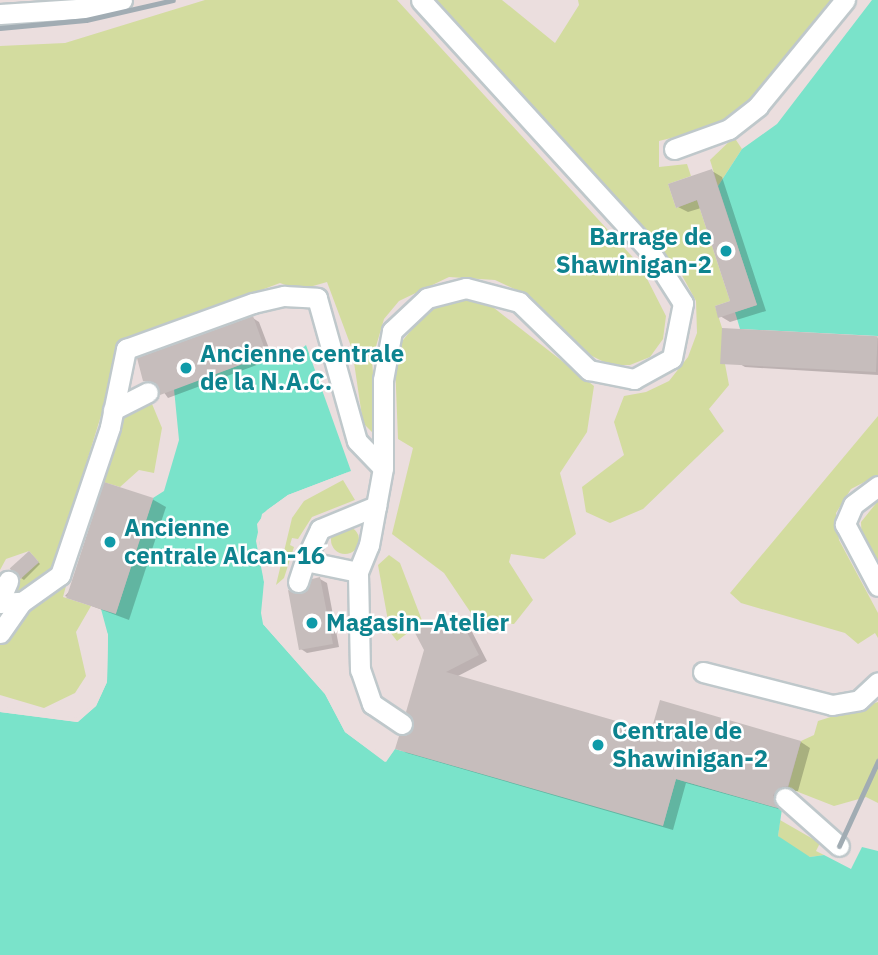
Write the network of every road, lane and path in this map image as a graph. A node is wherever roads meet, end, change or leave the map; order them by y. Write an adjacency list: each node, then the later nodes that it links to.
1 (122, 0): 4 (street)
2 (421, 0): 8 (street)
3 (845, 0): 5 (street)
4 (0, 14)
5 (674, 149)
6 (148, 392): 7 (street)
7 (113, 410): 8 (street); 16 (street)
8 (383, 468): 10 (street)
9 (878, 486): 14 (street)
10 (376, 506): 11 (street); 12 (street)
11 (305, 561): 12 (street); 13 (street)
12 (358, 572): 20 (street)
13 (298, 582)
14 (878, 586)
15 (5, 592): 16 (street)
16 (22, 602): 17 (street)
17 (0, 633)
18 (703, 672): 19 (street)
19 (878, 682)
20 (402, 724)
21 (791, 808): 22 (street)
22 (839, 846)

